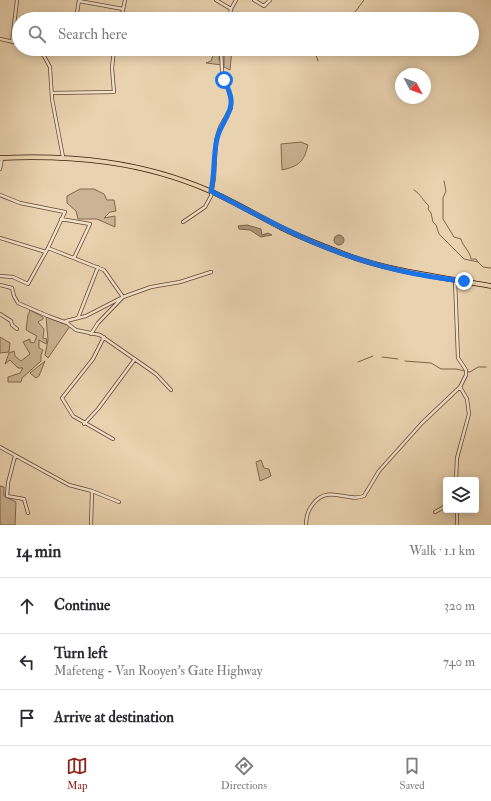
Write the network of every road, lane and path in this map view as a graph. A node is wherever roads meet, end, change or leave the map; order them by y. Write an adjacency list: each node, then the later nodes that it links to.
1 (17, 0): 10 (street)
2 (79, 0): 8 (street); 11 (street)
3 (126, 0): 8 (street)
4 (216, 0): 9 (street)
5 (236, 0): 9 (street)
6 (254, 0): 7 (street)
7 (270, 0)
8 (123, 9): 12 (street)
9 (231, 9): 13 (street)
10 (16, 12)
11 (77, 12)
12 (122, 12)
13 (230, 12)
14 (0, 39): 15 (street)
15 (12, 42)
16 (44, 56): 19 (street)
17 (111, 56): 19 (street)
18 (221, 56): 23 (street)
19 (52, 93): 20 (street)
20 (63, 157): 21 (main road); 23 (main road)
21 (1, 158): 22 (street)
22 (0, 169)
23 (211, 191): 26 (street); 34 (main road)
24 (0, 195): 25 (street)
25 (61, 219): 28 (street); 30 (street)
26 (183, 222)
27 (0, 238): 29 (street)
28 (48, 248): 29 (street); 30 (street)
29 (46, 252): 33 (street)
30 (74, 258): 31 (street)
31 (98, 266): 37 (street); 39 (street)
32 (211, 272): 37 (street)
33 (0, 276)
34 (455, 280): 36 (main road); 45 (street)
35 (0, 284): 40 (street)
36 (491, 286)
37 (123, 297): 39 (street); 42 (street)
38 (0, 314): 41 (street)
39 (78, 319): 40 (street)
40 (64, 322): 42 (street)
41 (17, 329)
42 (91, 334): 43 (street)
43 (104, 338): 44 (street); 47 (street)
44 (135, 359): 46 (street); 47 (street)
45 (460, 387): 51 (street); 59 (street)
46 (171, 390)
47 (84, 424): 48 (street)
48 (113, 439)
49 (0, 447): 50 (street)
50 (15, 456): 52 (street); 56 (street)
51 (456, 477)
52 (92, 491): 53 (street); 58 (street)
53 (118, 502)
54 (443, 508): 55 (street)
55 (435, 512)
56 (28, 513)
57 (457, 513): 60 (street)
58 (91, 525)
59 (306, 525)
60 (457, 525)

